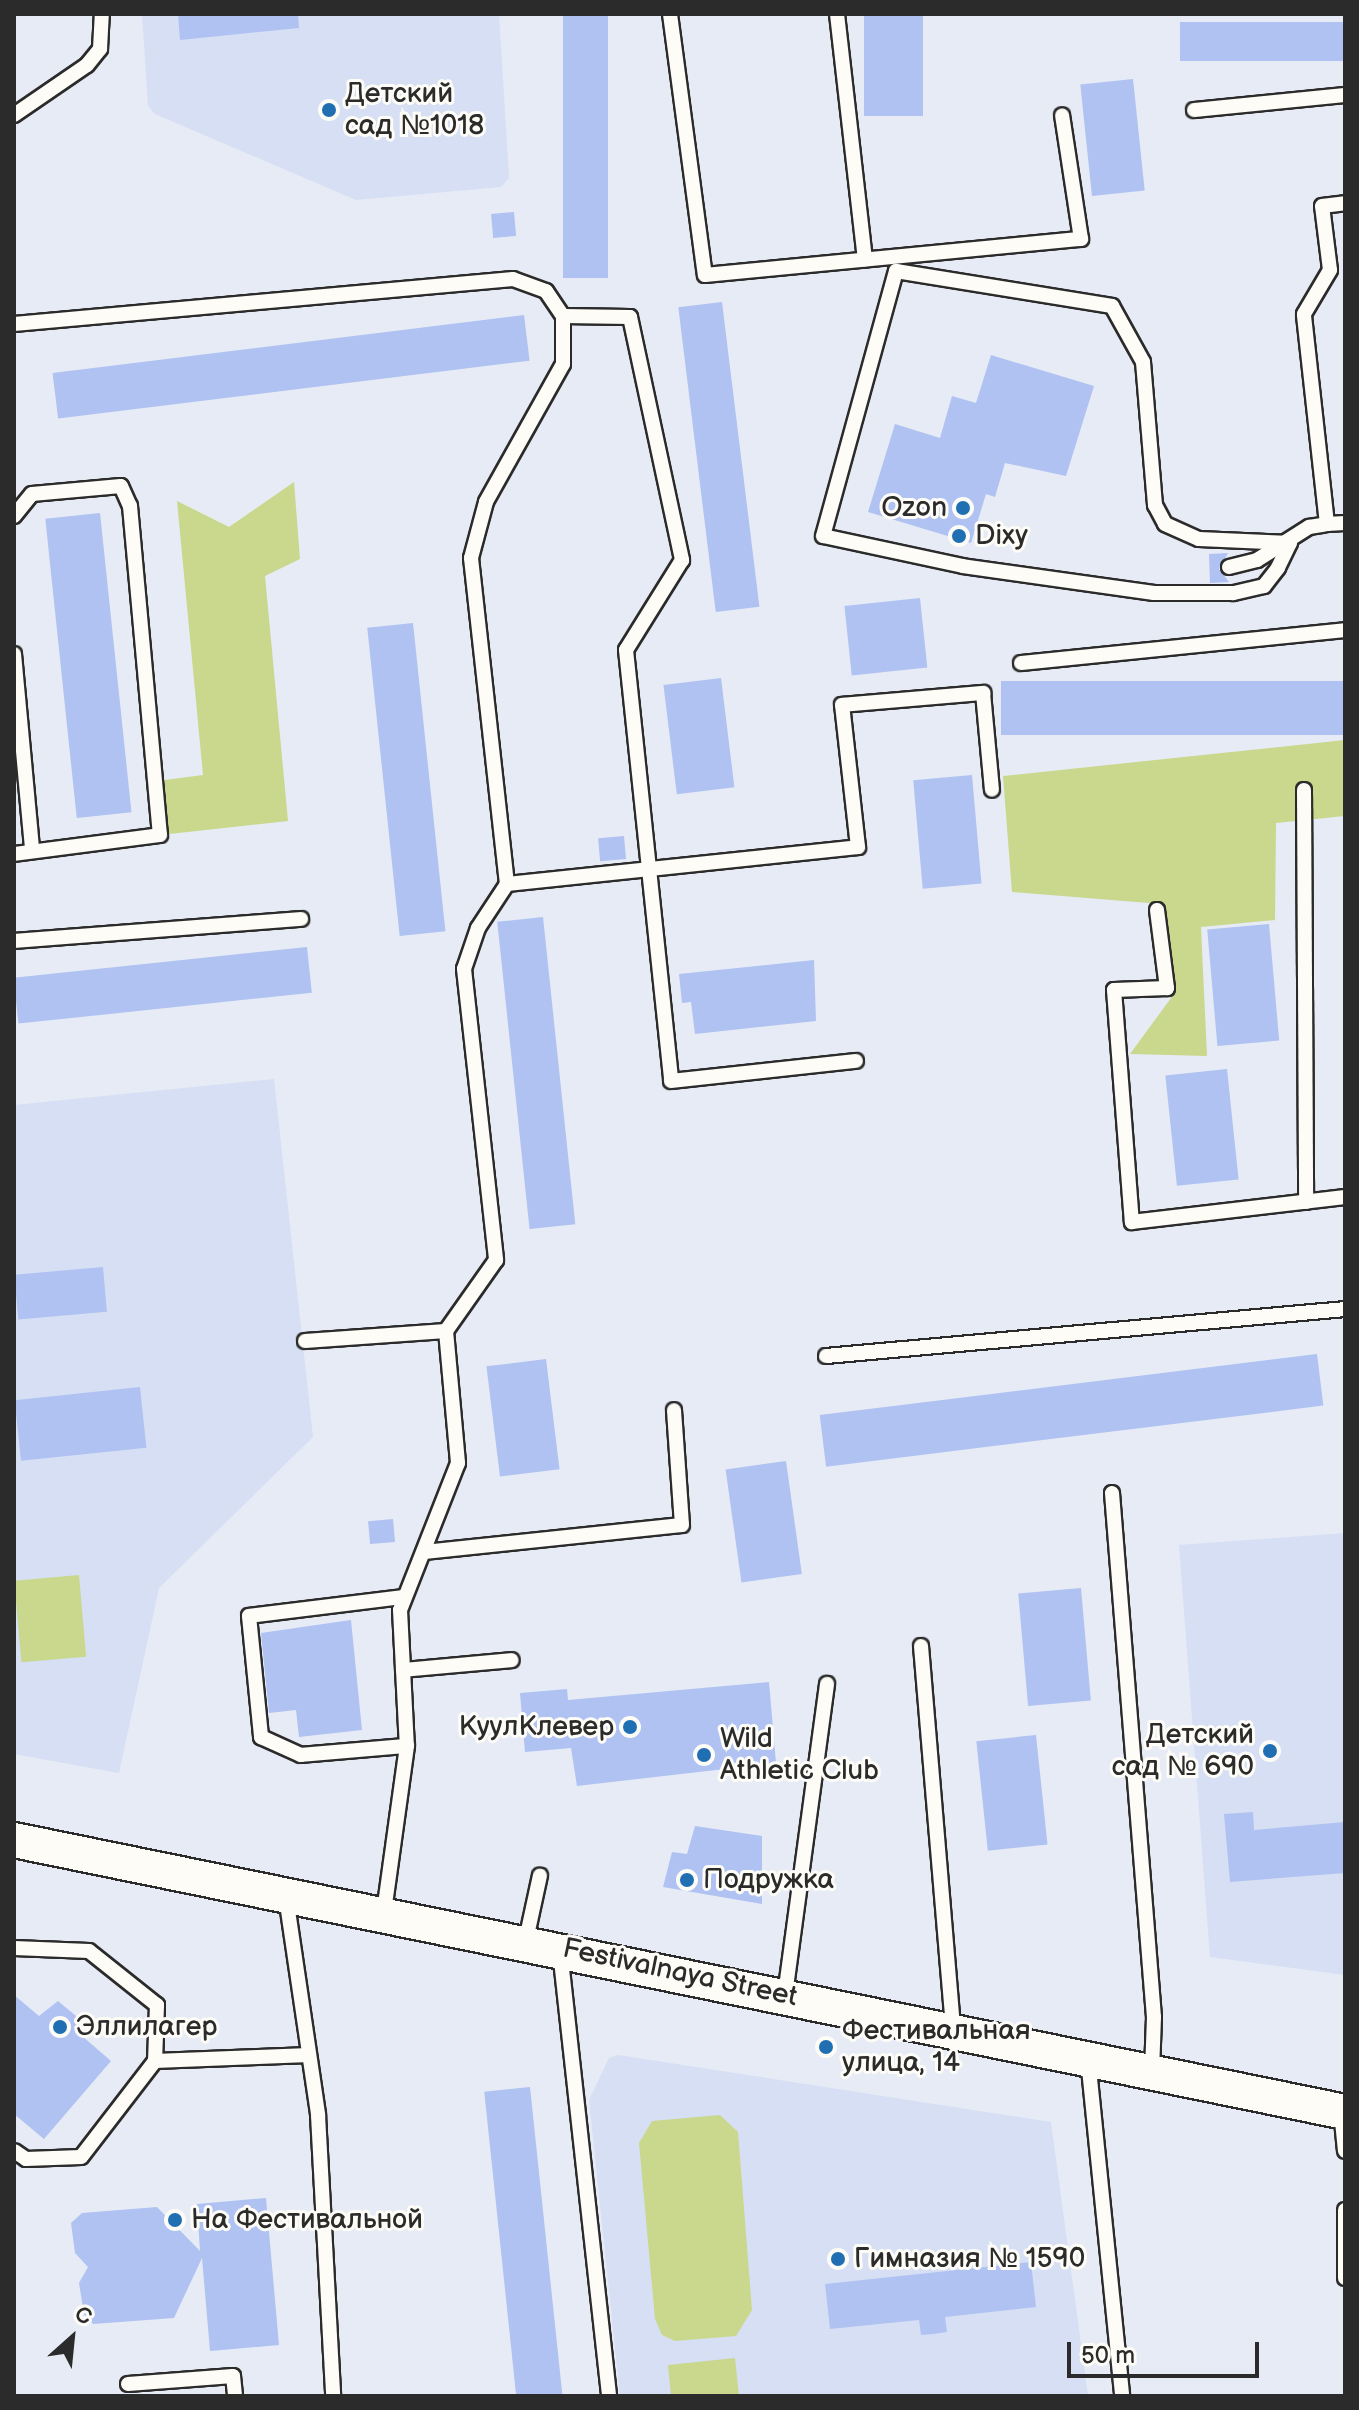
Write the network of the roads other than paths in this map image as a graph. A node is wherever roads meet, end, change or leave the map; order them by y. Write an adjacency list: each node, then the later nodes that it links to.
1 (102, 14): 6 (lane)
2 (670, 14): 9 (lane)
3 (837, 14): 9 (lane)
4 (1345, 95): 5 (lane)
5 (1194, 110)
6 (14, 115)
7 (1062, 115): 9 (lane)
8 (1345, 203): 14 (lane)
9 (865, 259)
10 (563, 316): 11 (lane); 24 (lane); 25 (lane)
11 (14, 324)
12 (14, 516): 22 (lane)
13 (1345, 523): 14 (lane)
14 (1327, 524): 15 (lane)
15 (1290, 543): 15 (lane); 16 (lane)
16 (1229, 567)
17 (1345, 630): 19 (lane)
18 (14, 654): 22 (lane)
19 (1021, 663)
20 (992, 790): 24 (lane)
21 (1304, 790): 31 (lane)
22 (32, 848): 23 (lane)
23 (14, 854)
24 (649, 871): 25 (lane); 29 (lane)
25 (507, 884): 33 (lane)
26 (1157, 910): 31 (lane)
27 (301, 919): 28 (lane)
28 (14, 941)
29 (856, 1061)
30 (1345, 1197): 31 (lane)
31 (1306, 1202)
32 (1345, 1309): 35 (lane)
33 (446, 1331): 34 (lane); 38 (lane)
34 (305, 1341)
35 (826, 1356)
36 (674, 1410): 38 (lane)
37 (1112, 1493): 57 (lane)
38 (424, 1552): 39 (lane)
39 (403, 1597): 42 (lane); 44 (lane)
40 (921, 1646): 53 (lane)
41 (512, 1660): 42 (lane)
42 (403, 1670): 44 (lane)
43 (827, 1684): 52 (lane)
44 (407, 1746): 48 (lane)
45 (14, 1840): 47 (street, Festivalnaya Street)
46 (540, 1875): 49 (lane)
47 (286, 1893): 48 (street, Festivalnaya Street); 54 (lane)
48 (384, 1912): 49 (street, Festivalnaya Street)
49 (526, 1940): 50 (street, Festivalnaya Street)
50 (560, 1947): 52 (street, Festivalnaya Street); 67 (lane)
51 (14, 1948): 56 (lane)
52 (785, 1995): 53 (street, Festivalnaya Street)
53 (953, 2031): 55 (street, Festivalnaya Street)
54 (309, 2055): 56 (lane); 66 (lane)
55 (1088, 2059): 57 (street, Festivalnaya Street); 68 (lane)
56 (155, 2061): 59 (lane)
57 (1152, 2071): 58 (street, Festivalnaya Street)
58 (1343, 2111): 60 (lane)
59 (14, 2151)
60 (1345, 2151)
61 (1345, 2210): 62 (lane)
62 (1345, 2248): 63 (lane)
63 (1345, 2278)
64 (128, 2384): 65 (lane)
65 (235, 2396)
66 (333, 2396)
67 (609, 2396)
68 (1122, 2396)

